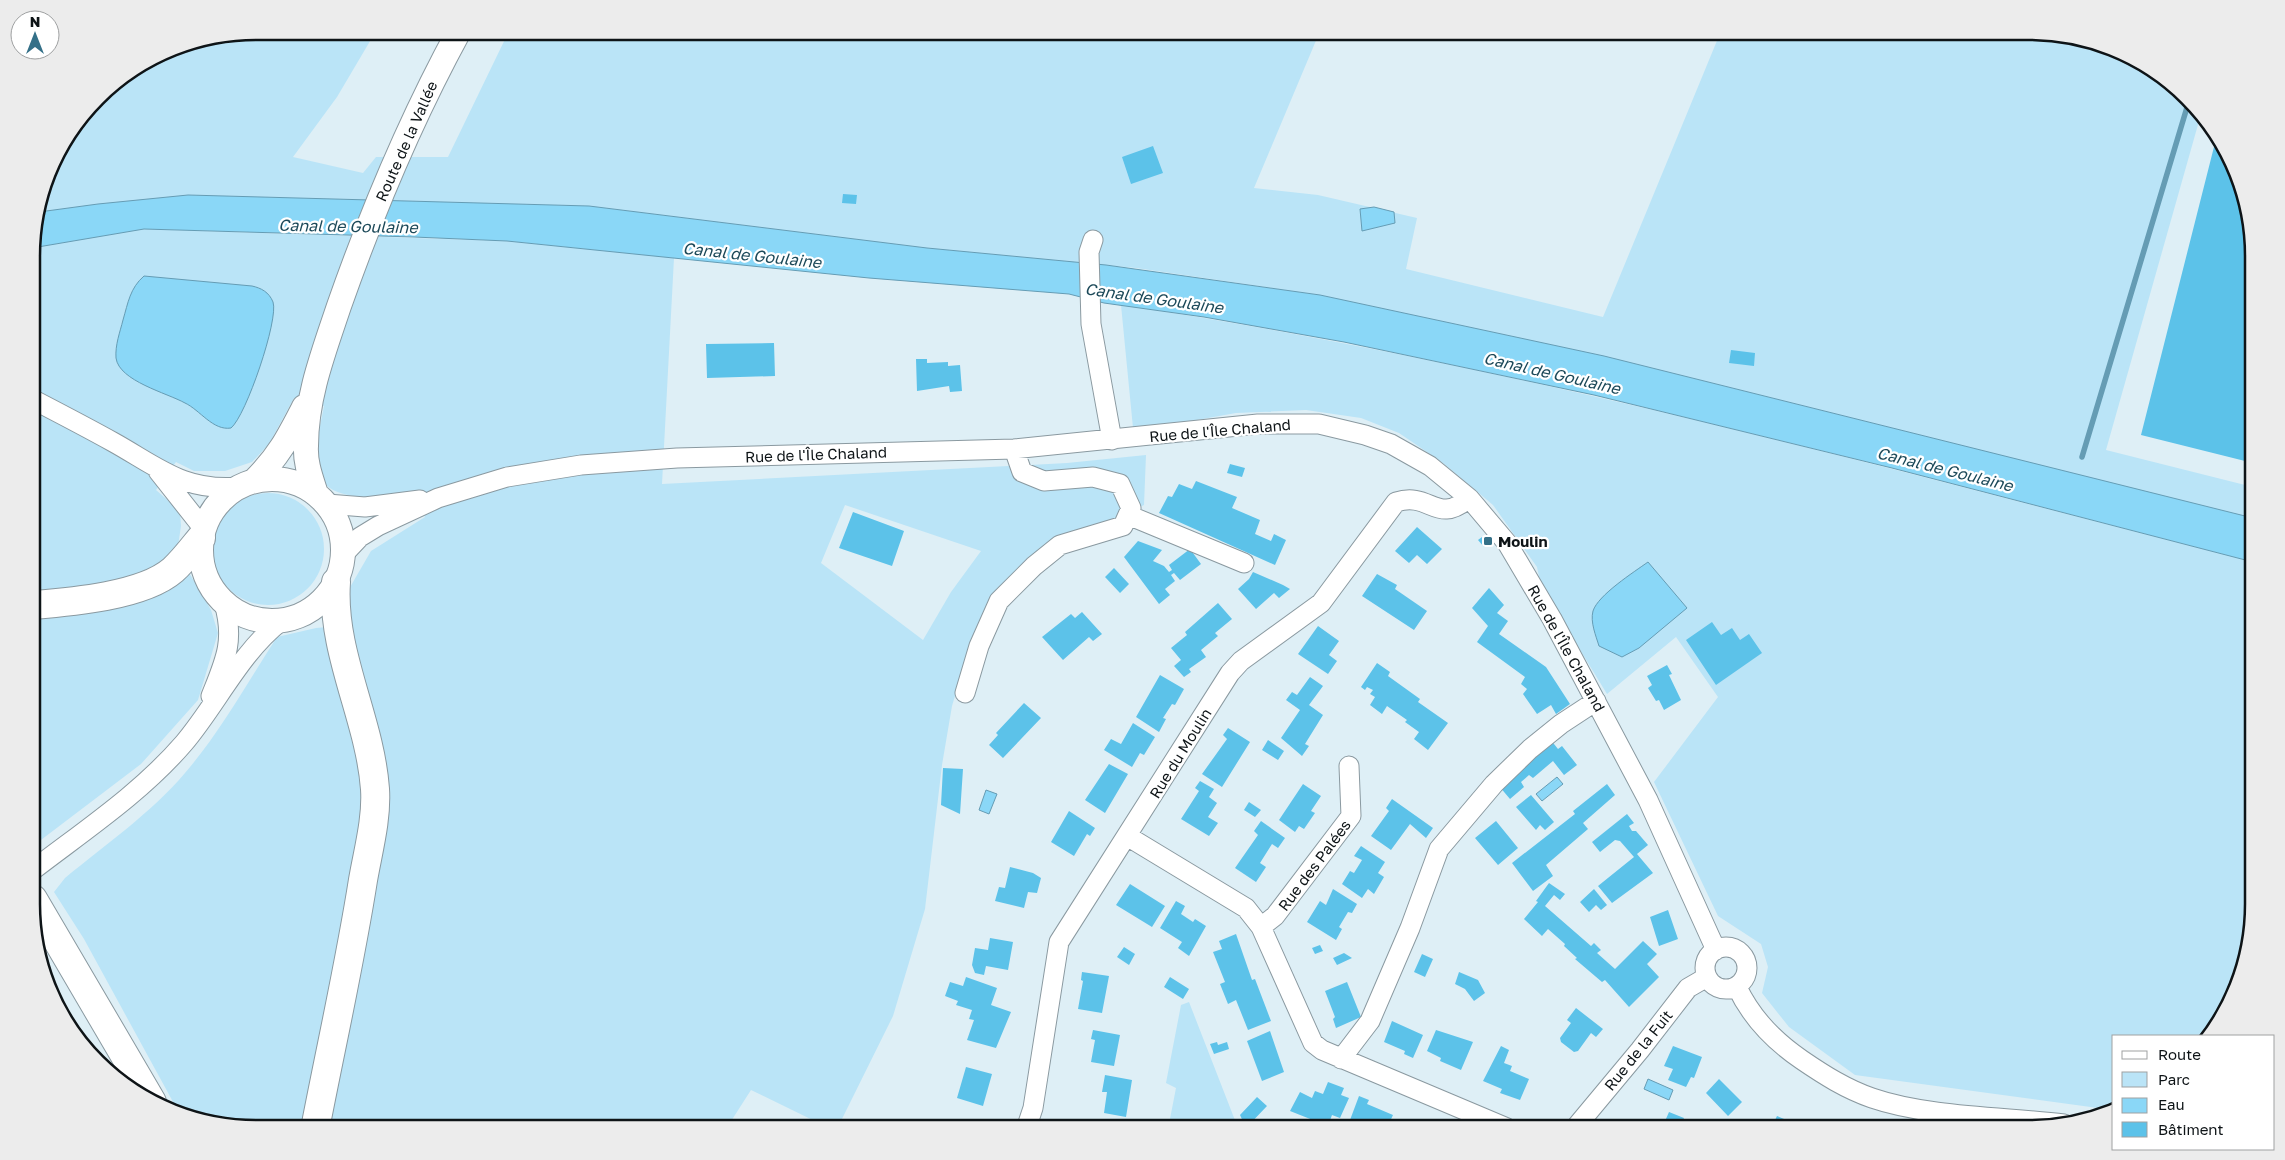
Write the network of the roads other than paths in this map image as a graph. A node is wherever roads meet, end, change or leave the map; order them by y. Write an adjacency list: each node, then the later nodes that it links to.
1 (454, 40): 3 (main road, Route de la Vallée)
2 (1091, 246): 5 (street)
3 (311, 396): 8 (main road); 11 (main road)
4 (40, 403): 7 (street)
5 (1112, 440): 6 (street, Rue de l'Île Chaland); 10 (street, Rue de l'Île Chaland)
6 (1014, 449): 9 (street, Rue de l'Île Chaland); 12 (street)
7 (157, 470): 8 (street); 13 (street)
8 (246, 484): 11 (main road); 13 (main road)
9 (438, 498): 11 (street, Rue de l'Île Chaland); 14 (street, Rue de l'Île Chaland)
10 (1469, 498): 21 (street, Rue de l'Île Chaland); 24 (street, Rue du Moulin)
11 (321, 499): 14 (main road)
12 (1128, 515): 15 (street); 20 (street)
13 (202, 533): 17 (main road); 18 (highway)
14 (343, 555): 16 (main road)
15 (1244, 563)
16 (336, 582): 19 (main road); 34 (highway)
17 (224, 603): 19 (main road); 22 (street)
18 (40, 604)
19 (281, 621): 22 (street)
20 (965, 694)
21 (1596, 701): 28 (street, Rue de l'Île Chaland); 31 (street)
22 (204, 716): 25 (street)
23 (1349, 766): 27 (street, Rue des Palées)
24 (1127, 836): 27 (street); 35 (street, Rue du Moulin)
25 (40, 865)
26 (40, 911): 32 (highway)
27 (1261, 927): 31 (street)
28 (1716, 950): 29 (street); 30 (street)
29 (1707, 977): 30 (street); 37 (street, Rue de la Fuit)
30 (1737, 986): 33 (street)
31 (1341, 1059): 36 (street)
32 (144, 1089)
33 (1929, 1110): 38 (street); 39 (street)
34 (317, 1120)
35 (1029, 1120)
36 (1488, 1120)
37 (1581, 1120)
38 (1925, 1120)
39 (2025, 1120)

